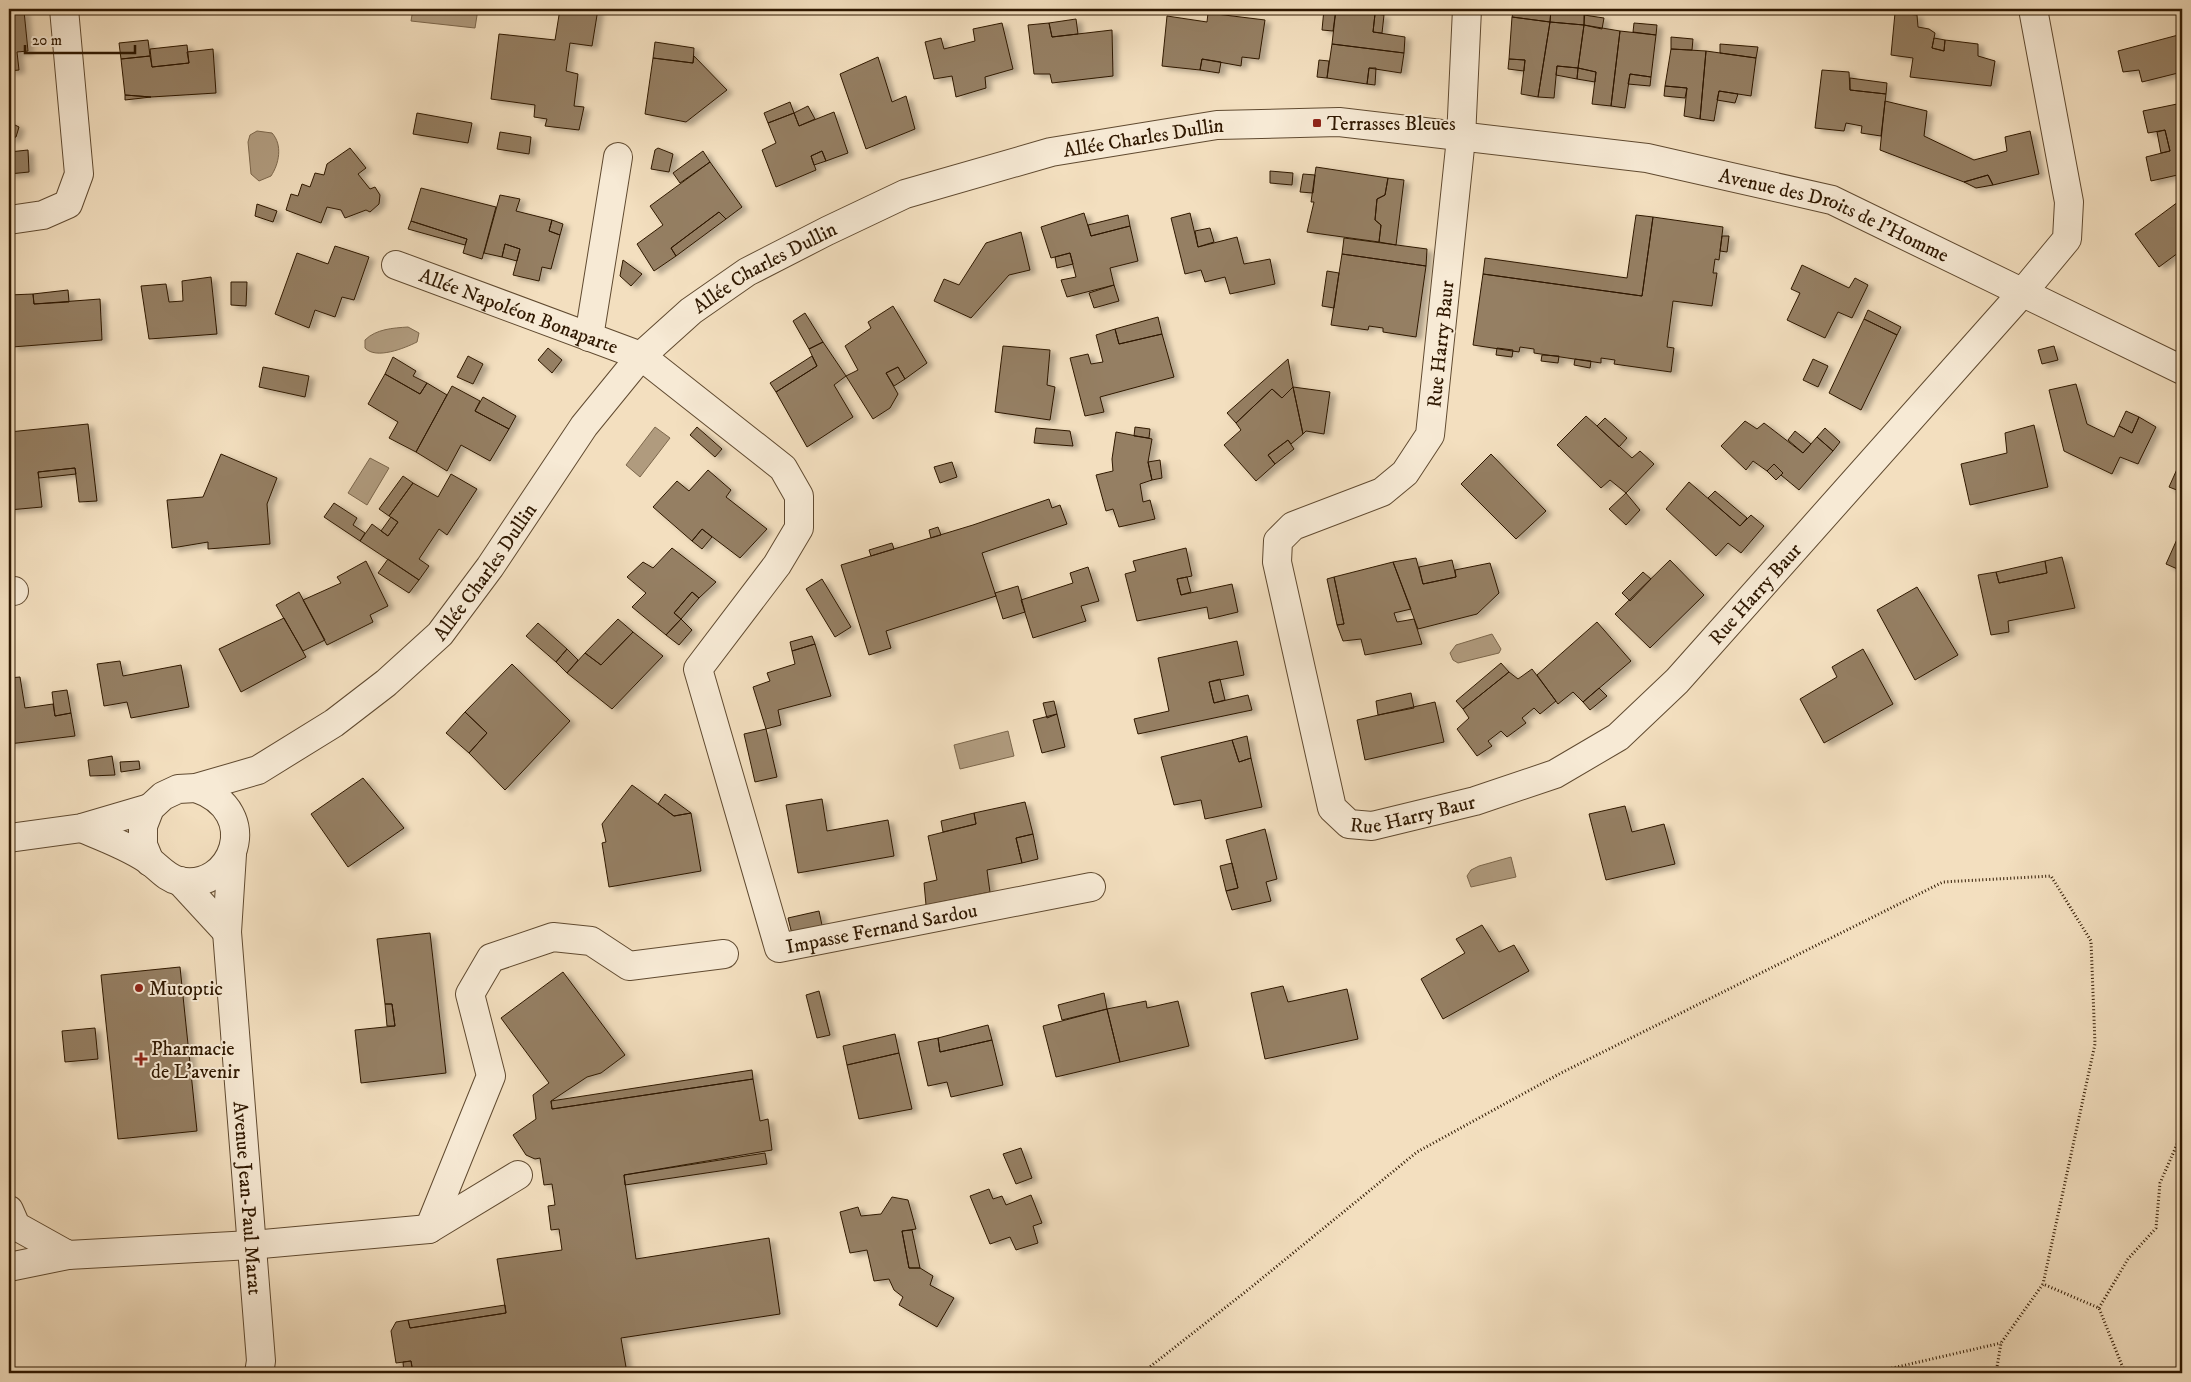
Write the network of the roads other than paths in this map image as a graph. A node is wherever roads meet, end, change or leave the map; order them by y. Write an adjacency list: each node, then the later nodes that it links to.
1 (64, 9): 6 (street)
2 (1467, 9): 4 (street, Rue Harry Baur)
3 (2033, 9): 8 (street, Rue Harry Baur)
4 (1462, 138): 8 (street, Avenue des Droits de l'Homme); 8 (street, Rue Harry Baur); 10 (street, Allée Charles Dullin)
5 (618, 157): 9 (street)
6 (9, 220)
7 (396, 265): 9 (street, Allée Napoléon Bonaparte)
8 (2023, 292): 11 (street, Avenue des Droits de l'Homme)
9 (589, 337): 10 (street, Allée Napoléon Bonaparte)
10 (641, 356): 12 (street, Allée Napoléon Bonaparte); 13 (street, Allée Charles Dullin)
11 (2182, 370)
12 (698, 669): 22 (street, Impasse Fernand Sardou)
13 (258, 770): 14 (street, Allée Charles Dullin); 16 (street)
14 (196, 788): 15 (street, Allée Charles Dullin); 16 (street)
15 (150, 808): 17 (street, Allée Charles Dullin); 20 (street)
16 (233, 819): 19 (street)
17 (82, 828): 18 (street, Allée Charles Dullin); 20 (street)
18 (9, 838)
19 (232, 854): 21 (street); 23 (street, Avenue Jean-Paul Marat)
20 (150, 862): 21 (street)
21 (180, 881): 23 (street)
22 (1091, 887)
23 (227, 932): 28 (street, Avenue Jean-Paul Marat)
24 (724, 954): 27 (street)
25 (518, 1174): 27 (street)
26 (9, 1210): 29 (street)
27 (429, 1229): 28 (street)
28 (251, 1245): 29 (street); 31 (street, Avenue Jean-Paul Marat)
29 (68, 1255): 30 (street)
30 (9, 1267)
31 (259, 1373)

